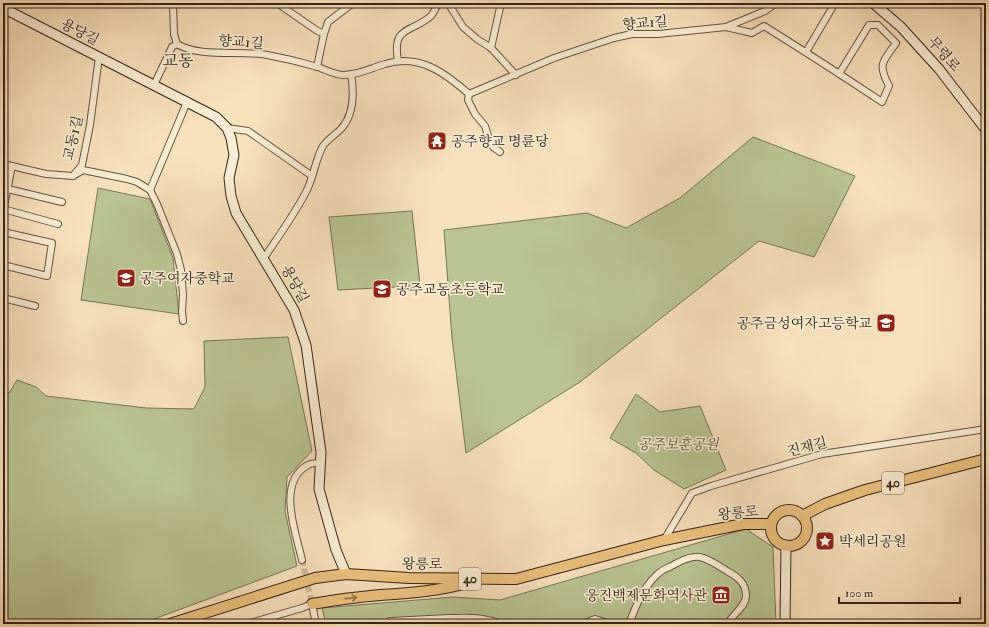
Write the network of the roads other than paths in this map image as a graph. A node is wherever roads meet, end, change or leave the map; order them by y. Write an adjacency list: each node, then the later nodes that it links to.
1 (173, 3): 13 (street)
2 (277, 3): 12 (street)
3 (353, 3): 12 (street)
4 (438, 3): 17 (street)
5 (448, 3): 14 (street)
6 (501, 3): 14 (street)
7 (776, 3): 11 (street, 향교1길)
8 (835, 3): 15 (street)
9 (874, 3): 26 (street, 무령로)
10 (3, 8): 16 (street, 용당길)
11 (726, 27): 15 (street); 21 (street, 향교1길)
12 (324, 34): 18 (street)
13 (177, 44): 18 (street, 향교1길); 22 (street)
14 (491, 48): 21 (street)
15 (806, 52): 20 (street)
16 (99, 57): 22 (street, 용당길); 30 (street, 교동1길)
17 (398, 61): 19 (street, 향교1길); 23 (street, 향교1길)
18 (317, 67): 19 (street, 향교1길)
19 (351, 74): 31 (street)
20 (839, 74): 20 (street)
21 (516, 75): 23 (street, 향교1길)
22 (154, 85): 24 (street, 용당길)
23 (469, 94): 27 (street)
24 (187, 102): 25 (street, 용당길); 33 (street)
25 (227, 128): 31 (street); 38 (street, 용당길)
26 (986, 130)
27 (500, 152)
28 (3, 164): 29 (street, 교동1길)
29 (12, 166): 30 (street, 교동1길); 32 (street)
30 (73, 176): 33 (street)
31 (312, 176): 38 (street)
32 (8, 188): 34 (street); 35 (street)
33 (150, 190): 42 (street)
34 (62, 202)
35 (3, 210): 36 (street)
36 (58, 224)
37 (3, 232): 39 (street)
38 (264, 258): 45 (street, 용당길)
39 (3, 265)
40 (3, 298): 41 (street)
41 (35, 306)
42 (183, 321)
43 (986, 429): 48 (street, 진재길)
44 (986, 459): 46 (main road, 40)
45 (320, 463): 50 (street); 51 (street, 용당길)
46 (802, 516): 47 (main road, 왕릉로); 49 (main road)
47 (772, 524): 48 (main road, 왕릉로 / 40); 49 (main road, 왕릉로)
48 (664, 540): 52 (main road, 왕릉로 / 40)
49 (786, 545): 64 (street)
50 (302, 560)
51 (346, 574): 52 (main road, 왕릉로 / 40); 55 (main road, 왕릉로 / 40)
52 (480, 579): 53 (main road, one-way to 52)
53 (312, 604): 56 (street); 57 (street)
54 (449, 621): 58 (street); 59 (street)
55 (170, 624)
56 (247, 624)
57 (316, 624)
58 (388, 624)
59 (501, 624)
60 (582, 624): 61 (street)
61 (610, 624)
62 (629, 624): 63 (street)
63 (728, 624)
64 (786, 624)

